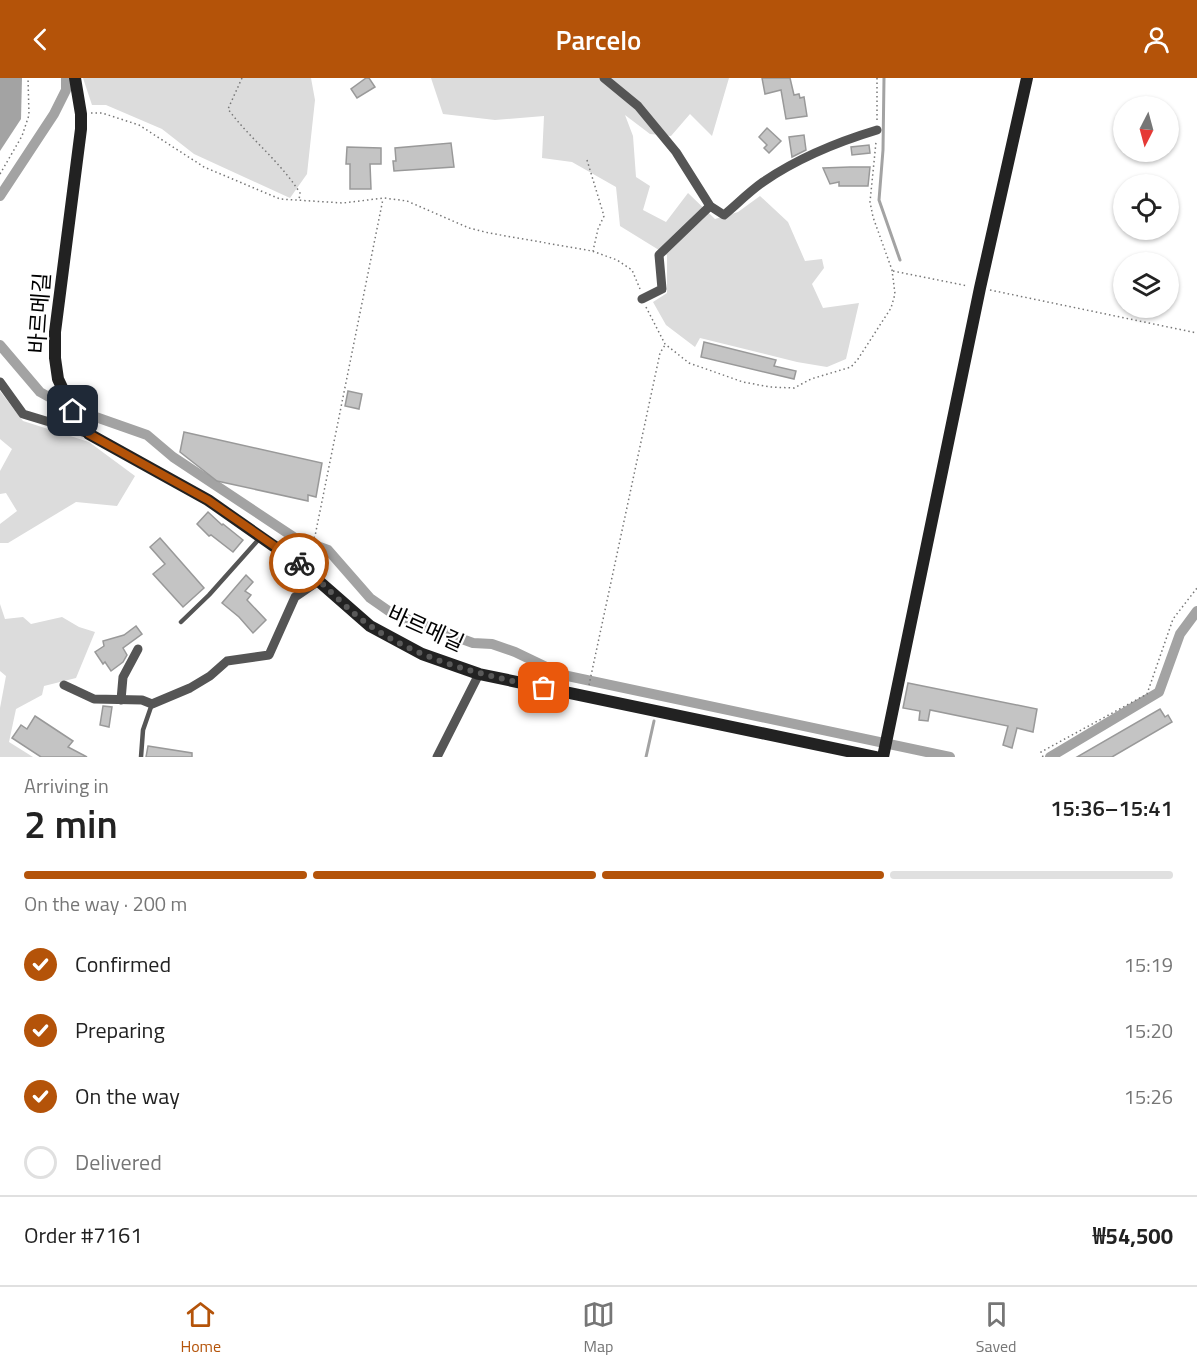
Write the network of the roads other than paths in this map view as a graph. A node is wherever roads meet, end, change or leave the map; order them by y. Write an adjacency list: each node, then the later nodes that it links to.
1 (75, 78): 8 (street, 바르메길)
2 (604, 78): 5 (street)
3 (1027, 78): 17 (street)
4 (876, 130): 5 (street)
5 (710, 206): 6 (street)
6 (642, 299)
7 (0, 382): 8 (street)
8 (89, 434): 9 (street, 바르메길)
9 (261, 537): 10 (street, 바르메길); 11 (lane)
10 (320, 580): 13 (street, 바르메길); 16 (street)
11 (182, 622)
12 (138, 649): 15 (street)
13 (479, 674): 17 (street, 바르메길); 19 (street)
14 (64, 685): 15 (street)
15 (121, 700): 16 (street)
16 (152, 704): 18 (lane)
17 (881, 755)
18 (141, 757)
19 (437, 757)

